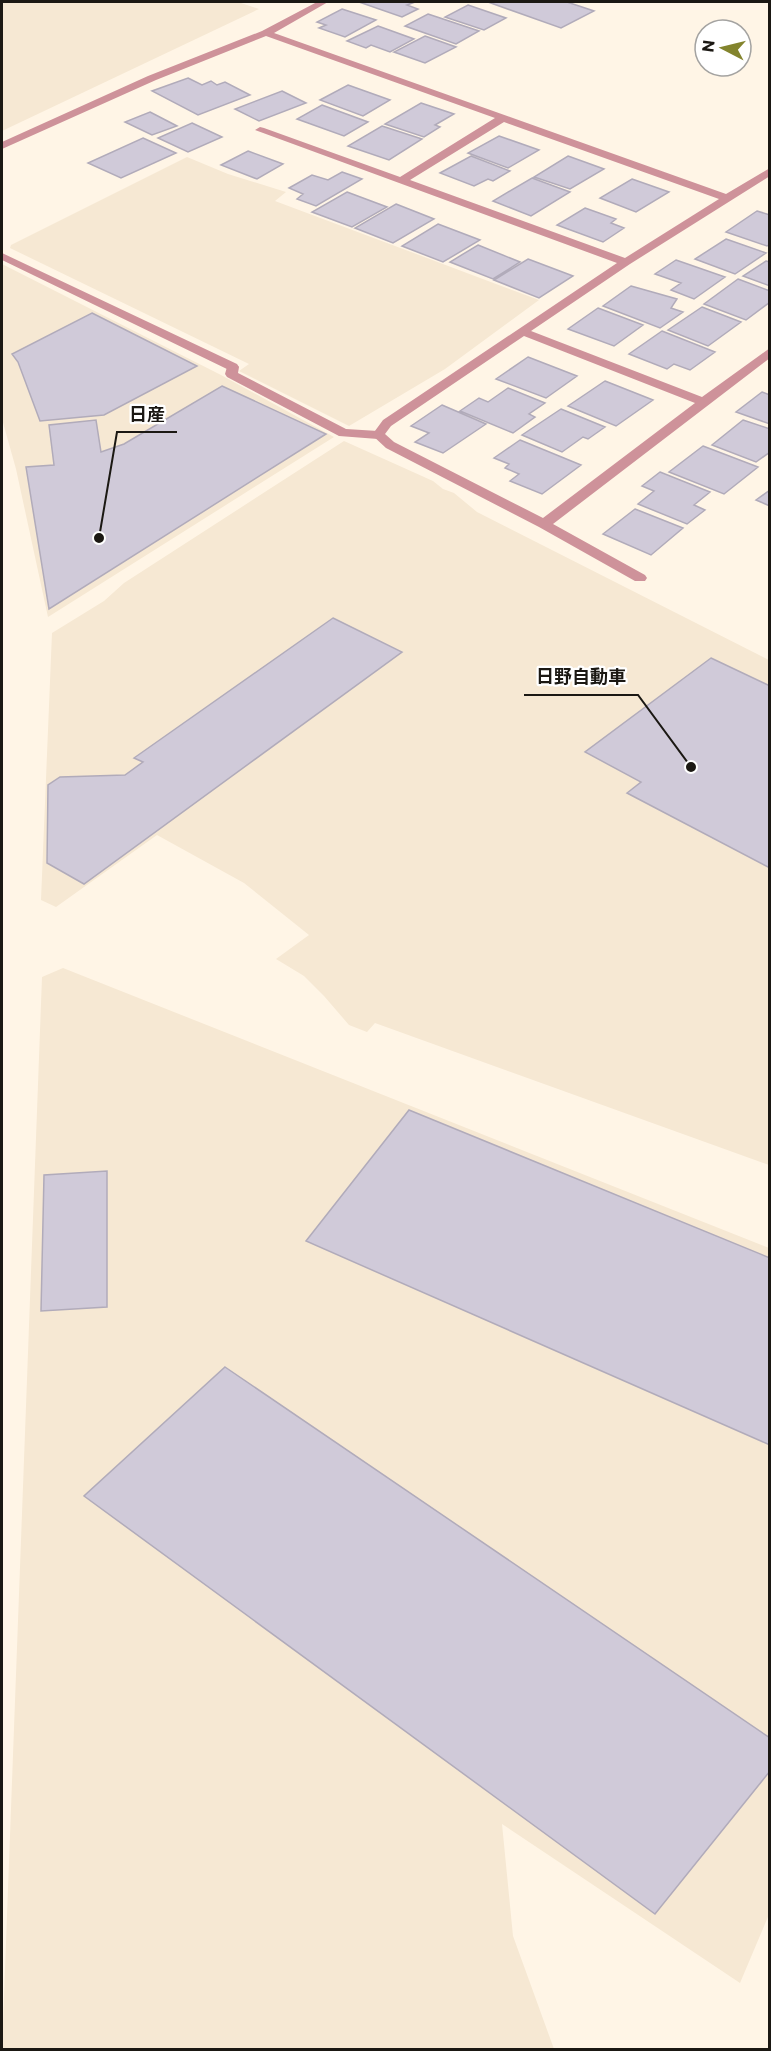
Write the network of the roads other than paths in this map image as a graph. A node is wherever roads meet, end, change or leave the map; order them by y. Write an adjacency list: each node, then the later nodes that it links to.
1 (323, 2): 2 (street)
2 (266, 33): 3 (street); 5 (street)
3 (503, 118): 7 (street); 8 (street)
4 (260, 130): 7 (street)
5 (2, 146)
6 (770, 171): 8 (street)
7 (401, 181): 10 (street)
8 (727, 198): 10 (street)
9 (2, 256): 14 (street)
10 (626, 262): 11 (street)
11 (523, 332): 13 (street); 14 (street)
12 (770, 352): 13 (street)
13 (703, 402): 15 (street)
14 (378, 435): 15 (street)
15 (544, 524): 16 (street)
16 (640, 578)

